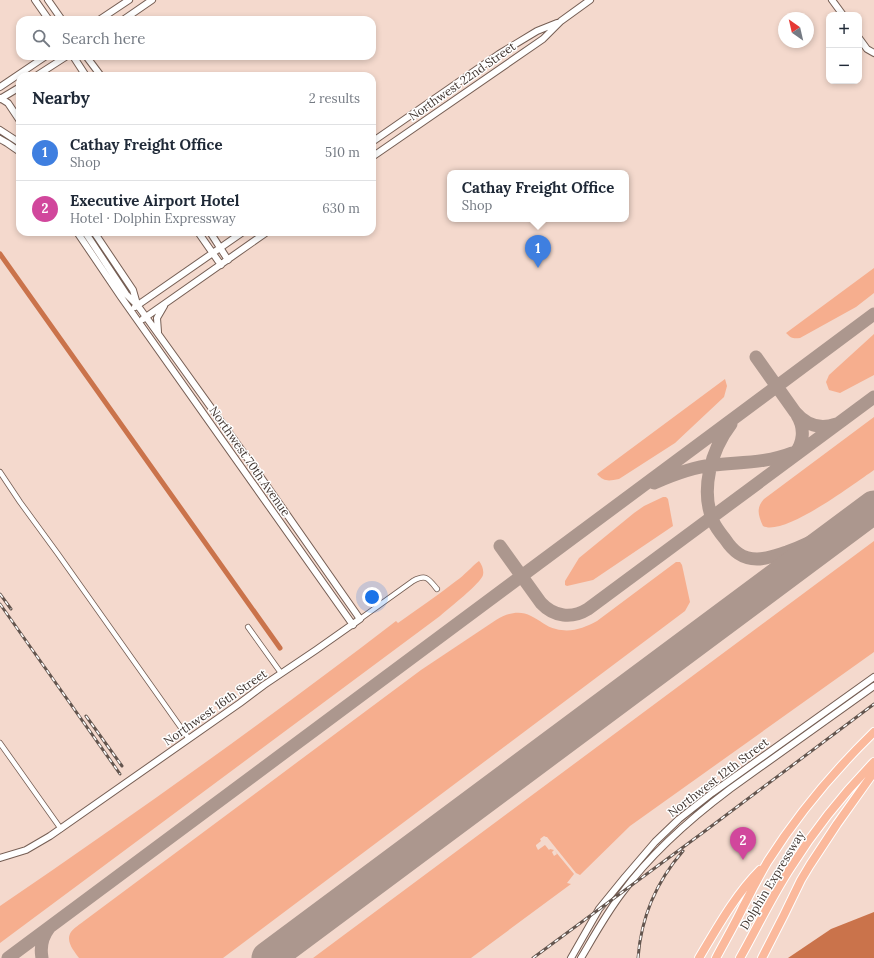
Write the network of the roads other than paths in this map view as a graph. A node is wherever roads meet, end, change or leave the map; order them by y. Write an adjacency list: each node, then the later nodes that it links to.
1 (35, 0): 8 (main road)
2 (48, 0): 9 (main road)
3 (129, 0): 10 (main road)
4 (152, 0): 11 (main road)
5 (590, 0): 12 (main road, Northwest 22nd Street)
6 (832, 0): 7 (main road)
7 (841, 12)
8 (46, 16)
9 (59, 16)
10 (105, 16)
11 (129, 16)
12 (561, 21): 32 (main road, Northwest 22nd Street); 35 (main road, Northwest 22nd Street)
13 (862, 42): 14 (main road)
14 (874, 54)
15 (40, 60): 19 (main road)
16 (61, 60): 20 (main road)
17 (76, 60): 21 (main road)
18 (89, 60): 22 (main road)
19 (22, 72)
20 (42, 72)
21 (83, 72)
22 (97, 72)
23 (16, 76): 24 (main road)
24 (0, 87)
25 (16, 89): 26 (main road)
26 (11, 92): 27 (main road); 28 (main road)
27 (0, 98): 28 (main road)
28 (8, 102): 29 (main road)
29 (16, 115)
30 (0, 130): 33 (main road)
31 (0, 139): 34 (main road)
32 (376, 139)
33 (16, 140)
34 (16, 149)
35 (376, 154)
36 (80, 236): 49 (main road, Northwest 70th Avenue)
37 (88, 236): 48 (main road)
38 (97, 236): 48 (main road)
39 (201, 236): 44 (main road)
40 (213, 236): 43 (main road)
41 (237, 236): 43 (main road)
42 (261, 236): 45 (main road)
43 (221, 247): 44 (main road); 45 (main road)
44 (213, 253): 46 (main road); 48 (main road)
45 (228, 260): 46 (main road)
46 (221, 265): 47 (main road)
47 (167, 302): 50 (main road); 52 (main road)
48 (138, 306): 49 (main road); 50 (main road, Northwest 70th Avenue)
49 (131, 311): 51 (main road, Northwest 70th Avenue)
50 (146, 317): 51 (main road); 52 (main road, Northwest 70th Avenue)
51 (138, 322): 56 (main road, Northwest 70th Avenue)
52 (158, 334): 55 (main road, Northwest 70th Avenue)
53 (0, 472): 62 (street)
54 (436, 589): 55 (street, Northwest 16th Street)
55 (360, 619): 56 (main road, Northwest 16th Street)
56 (353, 625): 58 (main road, Northwest 16th Street)
57 (248, 627): 58 (street)
58 (281, 673): 62 (main road, Northwest 16th Street)
59 (874, 677): 69 (main road, Northwest 12th Street)
60 (874, 686): 70 (main road, Northwest 12th Street)
61 (874, 732): 68 (highway, Dolphin Expressway)
62 (189, 739): 66 (main road, Northwest 16th Street)
63 (0, 743): 66 (street)
64 (874, 762): 73 (highway, Dolphin Expressway)
65 (874, 772): 74 (highway)
66 (61, 829): 67 (main road, Northwest 16th Street)
67 (0, 858)
68 (767, 862): 71 (highway); 72 (highway, Dolphin Expressway)
69 (571, 958)
70 (581, 958)
71 (699, 958)
72 (716, 958)
73 (740, 958)
74 (762, 958)

